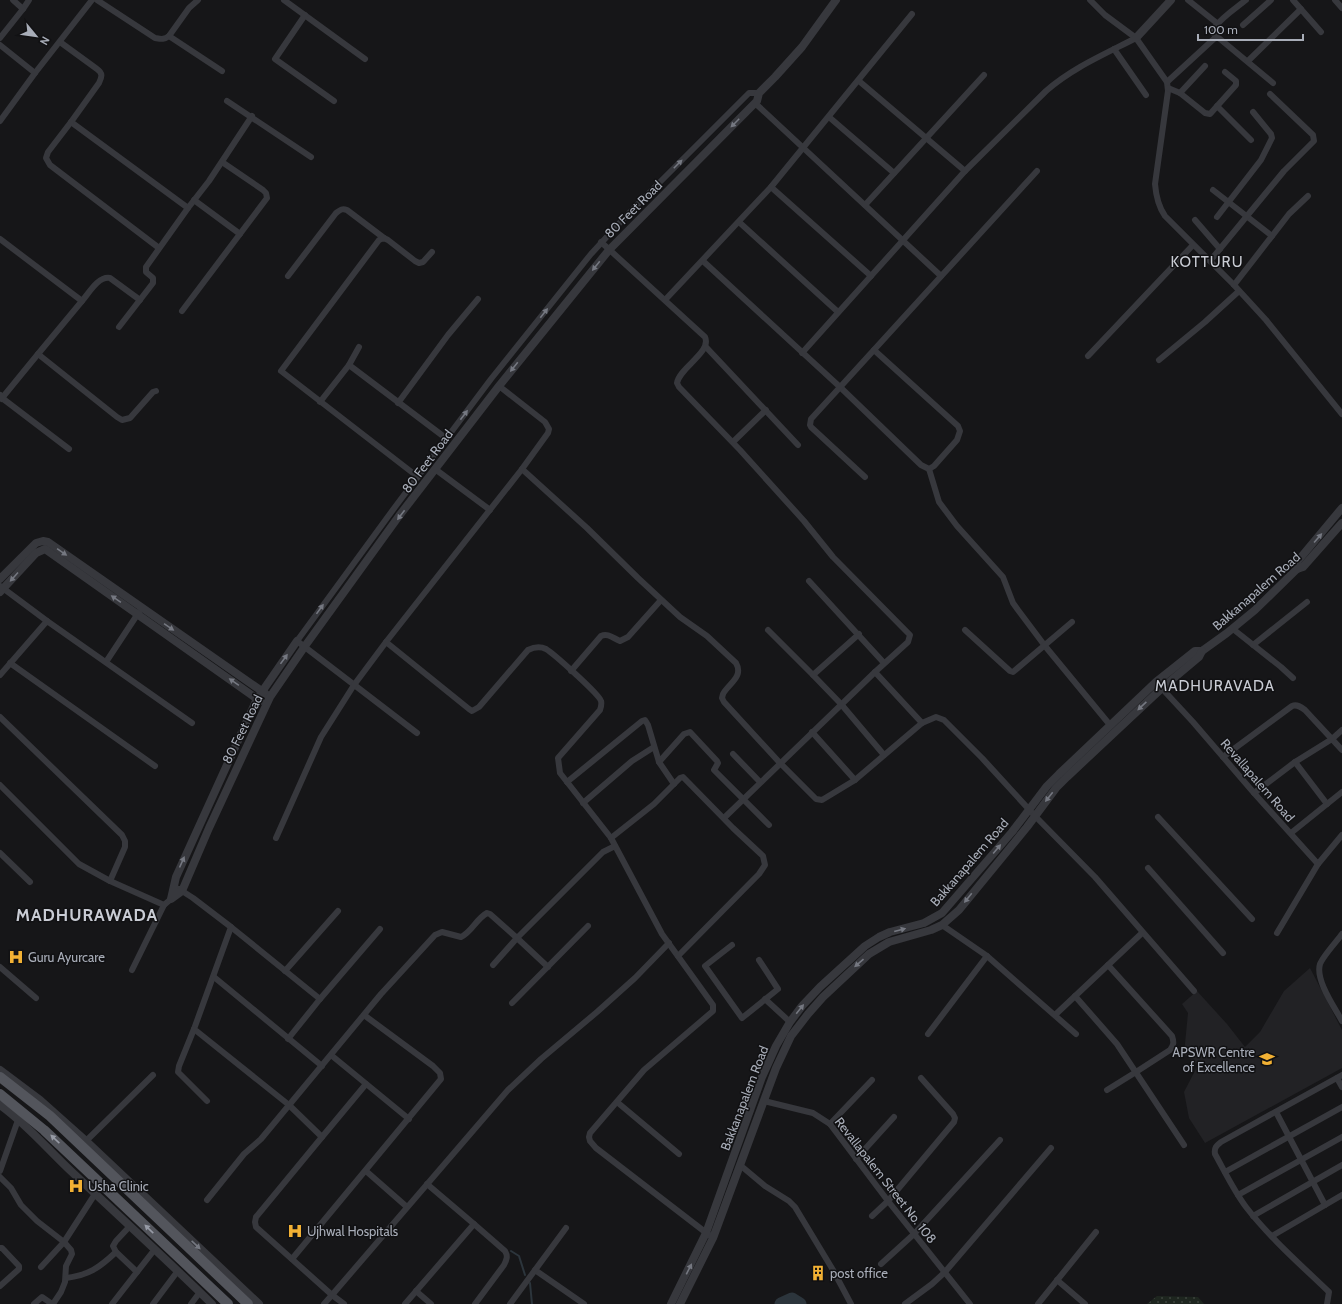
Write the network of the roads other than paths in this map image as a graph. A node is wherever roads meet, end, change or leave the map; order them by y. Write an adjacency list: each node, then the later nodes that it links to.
1 (13, 0): 16 (street)
2 (29, 0): 16 (street)
3 (92, 0): 27 (street)
4 (97, 0): 23 (street)
5 (198, 0): 23 (street)
6 (284, 0): 19 (street)
7 (836, 0): 40 (street)
8 (1090, 0): 26 (street)
9 (1172, 0): 26 (street)
10 (1188, 0): 20 (street)
11 (1246, 0): 20 (street)
12 (1271, 0): 21 (street)
13 (1293, 0): 17 (street)
14 (1335, 0): 15 (street)
15 (1342, 8)
16 (23, 9): 25 (street)
17 (1301, 9): 22 (street); 31 (street)
18 (912, 14): 37 (street)
19 (305, 15): 30 (street); 45 (street)
20 (1218, 24): 24 (street)
21 (1243, 25)
22 (1321, 32)
23 (169, 36): 33 (street)
24 (1217, 36): 31 (street); 39 (street)
25 (0, 38)
26 (1136, 38): 29 (street); 39 (street)
27 (60, 42): 35 (street); 54 (street)
28 (0, 45): 35 (street)
29 (1114, 49): 43 (street); 60 (street)
30 (365, 59)
31 (1248, 61): 38 (street)
32 (1206, 66): 41 (street)
33 (222, 71)
34 (1225, 72): 47 (street)
35 (35, 73): 50 (street)
36 (984, 75): 55 (street)
37 (859, 80): 52 (street); 55 (street)
38 (1273, 83)
39 (1168, 85): 41 (street); 80 (street)
40 (759, 93): 46 (street, 80 Feet Road); 79 (street, one-way to 40)
41 (1180, 93): 47 (street)
42 (1270, 94): 71 (street)
43 (1146, 95)
44 (227, 101): 51 (street)
45 (334, 101)
46 (755, 103): 57 (street); 83 (street, 80 Feet Road, one-way to 83)
47 (1217, 106): 56 (street)
48 (0, 108): 50 (street)
49 (1253, 112): 67 (street)
50 (5, 113): 53 (street)
51 (252, 116): 58 (street); 59 (street)
52 (829, 117): 57 (street); 62 (street)
53 (0, 121)
54 (71, 122): 69 (street); 81 (street)
55 (926, 138): 60 (street); 62 (street)
56 (1252, 140)
57 (804, 148): 63 (street); 68 (street)
58 (312, 157)
59 (222, 162): 66 (street); 74 (street)
60 (965, 171): 78 (street)
61 (1037, 171): 89 (street)
62 (894, 172): 68 (street)
63 (771, 187): 73 (street); 88 (street)
64 (1213, 190): 67 (street)
65 (1308, 196): 75 (street)
66 (194, 200): 69 (street); 74 (street)
67 (1228, 202): 70 (street); 71 (street)
68 (865, 205): 78 (street)
69 (188, 208): 81 (street)
70 (1217, 216)
71 (1247, 217): 75 (street); 82 (street)
72 (1195, 220): 82 (street)
73 (739, 222): 85 (street); 97 (street)
74 (240, 234): 96 (street)
75 (1272, 236): 90 (street)
76 (384, 238): 84 (street); 87 (street); 111 (street)
77 (0, 239): 95 (street)
78 (902, 240): 88 (street); 89 (street)
79 (602, 242): 83 (street); 115 (street, one-way to 79)
80 (1193, 245): 86 (street); 104 (street)
81 (159, 248): 93 (street)
82 (1220, 249): 86 (street)
83 (609, 250): 94 (street); 107 (street, 80 Feet Road, one-way to 107)
84 (432, 252)
85 (703, 261): 94 (street); 102 (street)
86 (1210, 261): 90 (street)
87 (288, 276)
88 (870, 276): 97 (street)
89 (941, 276): 101 (street)
90 (1234, 285): 91 (street)
91 (1239, 291): 105 (street); 114 (street)
92 (478, 299): 112 (street)
93 (140, 300): 95 (street); 98 (street)
94 (665, 300): 99 (street)
95 (82, 301): 103 (street)
96 (182, 311)
97 (838, 312): 102 (street)
98 (119, 327)
99 (706, 346): 113 (street); 116 (street)
100 (359, 347): 106 (street)
101 (874, 350): 108 (street); 121 (street)
102 (802, 352): 108 (street)
103 (38, 354): 109 (street); 110 (street)
104 (1088, 356)
105 (1159, 360)
106 (349, 365): 111 (street); 112 (street)
107 (499, 386): 119 (street, 80 Feet Road); 120 (street)
108 (840, 387): 121 (street); 123 (street)
109 (156, 391)
110 (1, 397): 118 (street)
111 (320, 402): 122 (street)
112 (398, 402): 115 (street)
113 (766, 410): 116 (street); 117 (street)
114 (1342, 414)
115 (447, 439): 122 (street)
116 (733, 442): 147 (street)
117 (798, 445)
118 (69, 449)
119 (435, 469): 125 (street); 143 (street, 80 Feet Road, one-way to 143)
120 (522, 469): 125 (street); 131 (street)
121 (929, 469): 144 (street)
122 (418, 477): 140 (street, one-way to 122)
123 (865, 477)
124 (1342, 508): 127 (street, one-way to 124)
125 (490, 510): 141 (street)
126 (1342, 523): 127 (street, Bakkanapalem Road)
127 (1297, 570): 136 (street, Bakkanapalem Road)
128 (0, 579): 133 (street, one-way to 133)
129 (809, 581): 139 (street)
130 (1, 589): 133 (street, one-way to 130); 134 (street)
131 (661, 600): 148 (street); 174 (street)
132 (1307, 602): 142 (street)
133 (140, 611): 145 (street); 155 (street)
134 (47, 621): 145 (street); 146 (street)
135 (1072, 622): 144 (street)
136 (1233, 629): 142 (street); 154 (street, Bakkanapalem Road)
137 (768, 630): 151 (street)
138 (965, 630): 144 (street)
139 (859, 634): 147 (street); 151 (street)
140 (297, 641): 143 (street); 155 (street, one-way to 140)
141 (386, 642): 148 (street); 153 (street)
142 (1253, 645): 152 (street)
143 (305, 646): 153 (street); 156 (street, 80 Feet Road)
144 (1045, 646): 162 (street)
145 (106, 662): 160 (street)
146 (10, 663): 150 (street); 175 (street)
147 (884, 663): 149 (street)
148 (571, 671): 177 (street)
149 (875, 672): 157 (street); 161 (street)
150 (0, 675)
151 (813, 675): 157 (street)
152 (1293, 678)
153 (354, 684): 165 (street); 193 (street)
154 (1159, 685): 162 (street, Bakkanapalem Road); 171 (street, Revallapalem Road); 187 (street, one-way to 187)
155 (259, 695): 156 (street); 158 (street); 201 (street, one-way to 155)
156 (270, 697): 158 (street, 80 Feet Road)
157 (841, 704): 164 (street); 170 (street)
158 (266, 705): 202 (street, 80 Feet Road)
159 (0, 717): 199 (street)
160 (192, 723)
161 (922, 723): 170 (street); 186 (street)
162 (1110, 725): 186 (street, Bakkanapalem Road)
163 (1342, 730): 166 (street)
164 (812, 732): 174 (street); 176 (street)
165 (417, 733)
166 (1332, 739): 168 (street); 171 (street); 173 (street)
167 (654, 747): 172 (street); 177 (street); 184 (street)
168 (1342, 750)
169 (733, 754): 178 (street)
170 (884, 756): 176 (street)
171 (1223, 758): 182 (street, Revallapalem Road)
172 (658, 762): 179 (street); 183 (street)
173 (1295, 762): 182 (street); 185 (street)
174 (780, 763): 176 (street); 178 (street)
175 (155, 766)
176 (855, 780)
177 (567, 782): 184 (street)
178 (760, 782): 183 (street)
179 (674, 784): 189 (street); 194 (street)
180 (0, 785): 199 (street)
181 (1342, 792): 185 (street)
182 (1254, 793): 191 (street, Revallapalem Road)
183 (743, 799): 189 (street); 190 (street)
184 (583, 803): 194 (street)
185 (1327, 804): 191 (street)
186 (1029, 809): 187 (street); 237 (street, Bakkanapalem Road, one-way to 186)
187 (1035, 816): 207 (street, one-way to 207); 211 (street)
188 (1158, 817): 206 (street)
189 (724, 818): 218 (street)
190 (769, 825)
191 (1291, 833): 197 (street, Revallapalem Road)
192 (1342, 836): 197 (street)
193 (276, 838)
194 (611, 838): 195 (street)
195 (614, 846): 214 (street); 215 (street)
196 (0, 853): 200 (street)
197 (1318, 864): 212 (street)
198 (1148, 868): 217 (street)
199 (110, 881): 204 (street)
200 (30, 882)
201 (174, 887): 202 (street); 203 (street)
202 (182, 891): 203 (street); 209 (street)
203 (171, 899): 204 (street)
204 (164, 905): 225 (street)
205 (338, 911): 226 (street)
206 (1252, 919)
207 (942, 925): 219 (street); 256 (street, one-way to 256)
208 (588, 926): 224 (street)
209 (231, 927): 226 (street); 227 (street)
210 (380, 929): 232 (street)
211 (1142, 933): 222 (street); 228 (street)
212 (1277, 933)
213 (1342, 934): 236 (street)
214 (517, 938): 221 (street); 224 (street); 234 (street)
215 (669, 943): 218 (street); 283 (street)
216 (732, 945): 231 (street)
217 (1223, 953)
218 (678, 956): 257 (street)
219 (987, 956): 235 (street); 239 (street)
220 (759, 960): 231 (street)
221 (493, 965)
222 (1108, 965): 229 (street); 245 (street)
223 (0, 967): 230 (street)
224 (548, 967): 233 (street)
225 (132, 970)
226 (285, 971): 232 (street)
227 (214, 977): 238 (street); 241 (street)
228 (1194, 991)
229 (1075, 996): 235 (street); 245 (street)
230 (36, 998)
231 (765, 999): 237 (street)
232 (320, 1000): 241 (street)
233 (512, 1003)
234 (364, 1015): 242 (street); 263 (street)
235 (1055, 1015): 240 (street)
236 (1342, 1021)
237 (790, 1022): 297 (street, Bakkanapalem Road)
238 (194, 1029): 255 (street); 258 (street)
239 (928, 1034)
240 (1076, 1034)
241 (288, 1038): 243 (street)
242 (331, 1055): 243 (street); 251 (street)
243 (322, 1066): 258 (street)
244 (0, 1070): 270 (street)
245 (1136, 1072): 253 (street); 271 (street)
246 (153, 1075): 270 (street)
247 (0, 1077): 325 (main road)
248 (1340, 1077): 252 (street); 261 (street)
249 (921, 1078): 288 (street)
250 (872, 1080): 265 (street)
251 (366, 1084): 263 (street); 266 (street)
252 (1342, 1087)
253 (1107, 1090)
254 (0, 1094): 324 (main road, one-way to 254)
255 (207, 1101)
256 (764, 1101): 265 (street, Revallapalem Street No. 108); 276 (street)
257 (617, 1102): 273 (street); 297 (street)
258 (289, 1105): 266 (street); 287 (street)
259 (1, 1107): 264 (street)
260 (1342, 1107): 267 (street)
261 (1276, 1112): 267 (street); 280 (street)
262 (894, 1117): 275 (street)
263 (409, 1119): 279 (street)
264 (18, 1120): 278 (street); 284 (street)
265 (830, 1124): 275 (street, Revallapalem Street No. 108)
266 (322, 1137): 305 (street)
267 (1289, 1137): 274 (street); 280 (street)
268 (1342, 1137): 274 (street)
269 (1000, 1140): 298 (street)
270 (86, 1141): 326 (street, one-way to 326)
271 (1184, 1146)
272 (1051, 1148): 311 (street)
273 (680, 1154)
274 (1301, 1159): 282 (street); 285 (street)
275 (858, 1162): 288 (street, Revallapalem Street No. 108)
276 (740, 1165): 300 (street); 336 (street)
277 (1342, 1165): 282 (street)
278 (0, 1171)
279 (366, 1171): 290 (street); 305 (street)
280 (1225, 1172): 285 (street)
281 (0, 1177): 301 (street)
282 (1312, 1182): 289 (street); 292 (street)
283 (427, 1184): 290 (street); 293 (street)
284 (95, 1194): 294 (street); 301 (street)
285 (1238, 1195): 292 (street)
286 (1342, 1195): 289 (street)
287 (207, 1200)
288 (888, 1201): 291 (street); 298 (street, Revallapalem Street No. 108)
289 (1325, 1205): 299 (street)
290 (407, 1207): 317 (street)
291 (872, 1216)
292 (1253, 1216): 299 (street)
293 (474, 1224): 315 (street); 331 (street)
294 (130, 1226): 303 (street); 304 (street)
295 (566, 1228): 308 (street)
296 (1096, 1232): 313 (street)
297 (706, 1233): 300 (street); 334 (street, Bakkanapalem Road, one-way to 297)
298 (914, 1234): 306 (street); 311 (street, Revallapalem Street No. 108)
299 (1272, 1236): 341 (street)
300 (713, 1238): 335 (street)
301 (64, 1242): 307 (street); 312 (street)
302 (0, 1248): 314 (street)
303 (155, 1249): 309 (street); 310 (street)
304 (116, 1252): 309 (street); 312 (street)
305 (292, 1259): 317 (street)
306 (881, 1264)
307 (41, 1267)
308 (535, 1270): 332 (street); 333 (street)
309 (137, 1272): 320 (street)
310 (177, 1272): 316 (street); 321 (street)
311 (945, 1272): 337 (street); 338 (street, Revallapalem Street No. 108)
312 (66, 1278): 318 (street)
313 (1057, 1280): 339 (street); 340 (street)
314 (0, 1286)
315 (416, 1291): 329 (street); 330 (street)
316 (200, 1292): 322 (street); 323 (street)
317 (332, 1294): 327 (street); 328 (street)
318 (53, 1303): 319 (street)
319 (34, 1304)
320 (112, 1304)
321 (153, 1304)
322 (190, 1304)
323 (212, 1304)
324 (228, 1304)
325 (248, 1304)
326 (259, 1304)
327 (324, 1304)
328 (344, 1304)
329 (405, 1304)
330 (431, 1304)
331 (475, 1304)
332 (510, 1304)
333 (584, 1304)
334 (671, 1304)
335 (680, 1304)
336 (851, 1304)
337 (905, 1304)
338 (970, 1304)
339 (1038, 1304)
340 (1085, 1304)
341 (1327, 1304)

